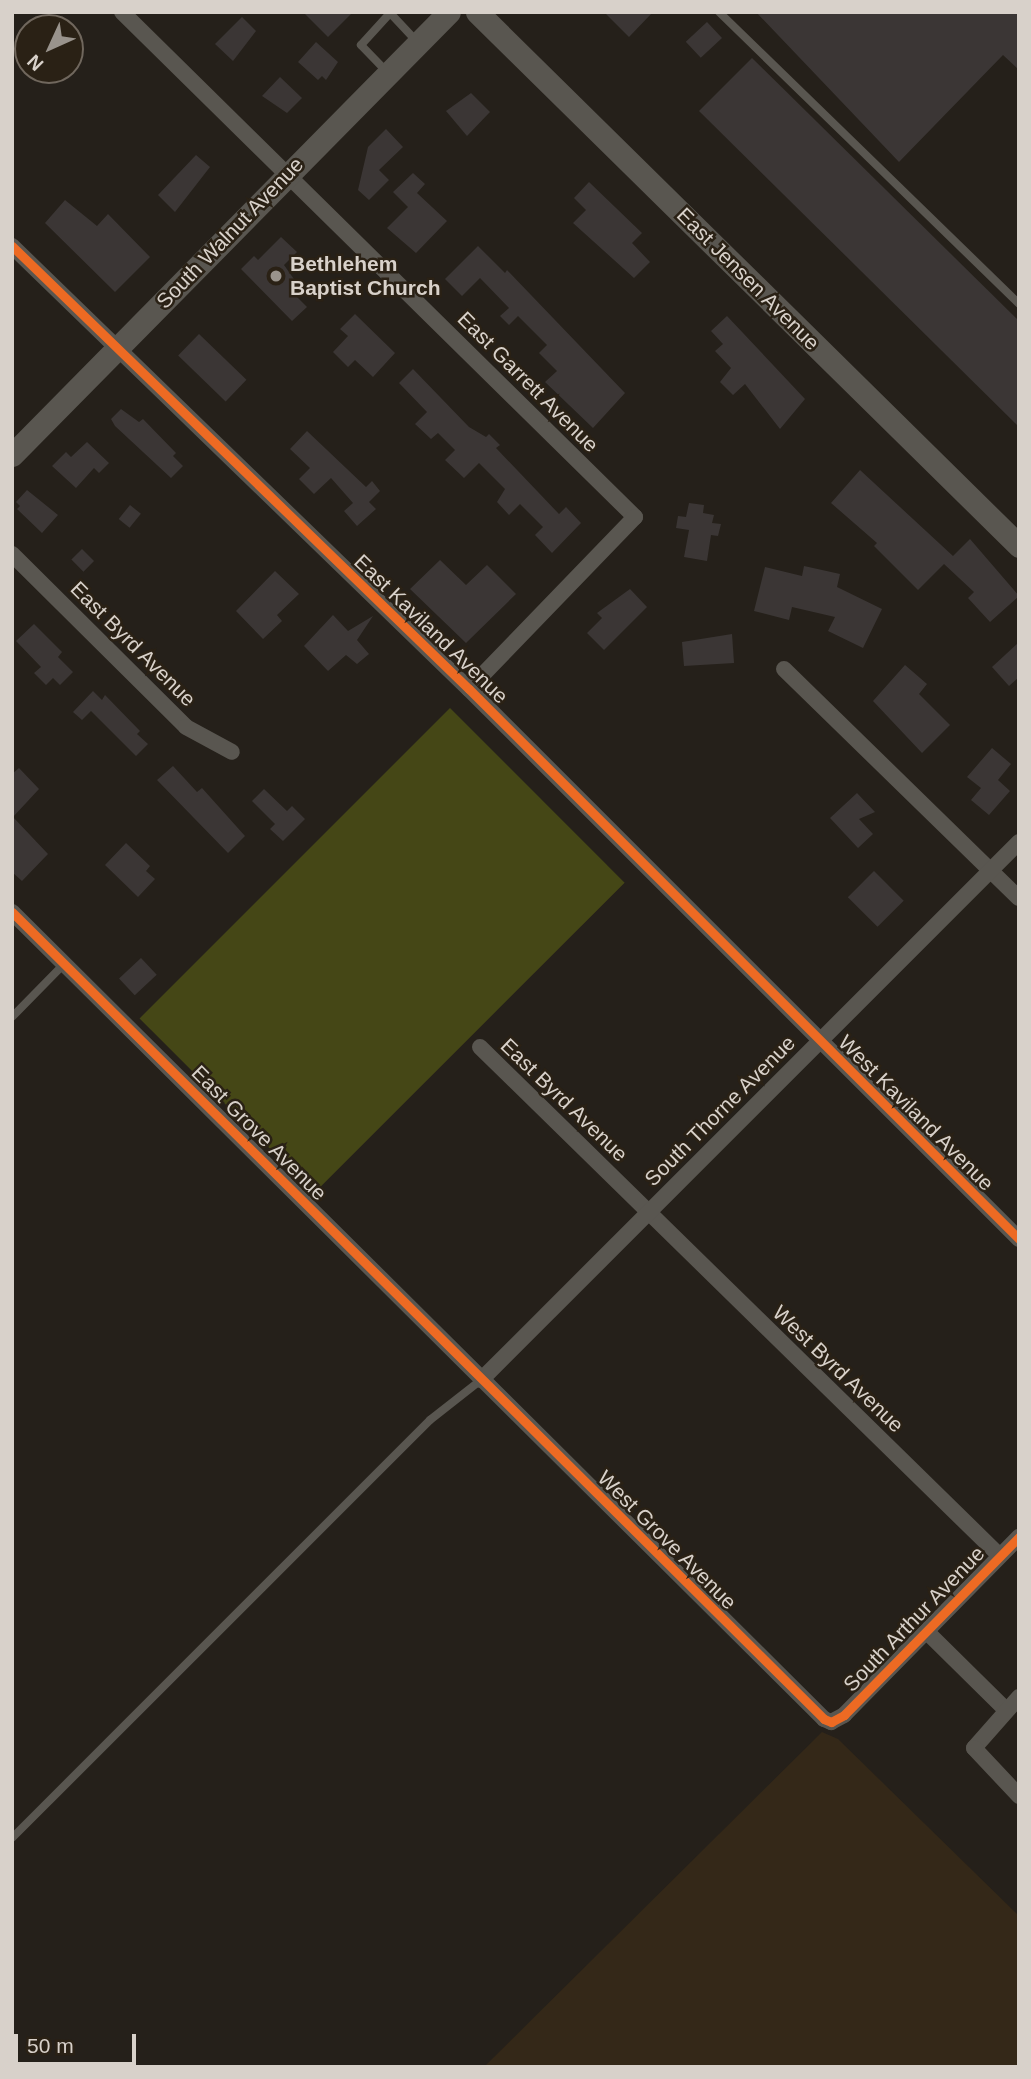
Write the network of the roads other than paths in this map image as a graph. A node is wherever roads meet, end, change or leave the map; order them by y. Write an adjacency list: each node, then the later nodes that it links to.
1 (122, 12): 8 (street, East Garrett Avenue)
2 (449, 12): 6 (street, South Walnut Avenue)
3 (477, 12): 13 (street, East Jensen Avenue)
4 (719, 12): 10 (lane)
5 (392, 14): 6 (lane); 7 (lane)
6 (418, 43): 7 (street, South Walnut Avenue)
7 (388, 73): 8 (street, South Walnut Avenue)
8 (286, 173): 11 (street, South Walnut Avenue); 16 (street, East Garrett Avenue)
9 (12, 246): 11 (street, East Kaviland Avenue)
10 (1019, 304)
11 (117, 350): 12 (street, South Walnut Avenue); 16 (street, East Kaviland Avenue)
12 (12, 454)
13 (1019, 546)
14 (12, 554): 17 (street, East Byrd Avenue)
15 (785, 668): 19 (street)
16 (469, 689): 24 (street, East Kaviland Avenue)
17 (232, 752)
18 (1019, 842): 19 (street, South Thorne Avenue)
19 (991, 870): 20 (street); 24 (street, South Thorne Avenue)
20 (1019, 898)
21 (12, 912): 22 (street, East Grove Avenue)
22 (65, 963): 23 (lane); 28 (street, East Grove Avenue)
23 (12, 1017)
24 (819, 1042): 26 (street, South Thorne Avenue); 27 (street, West Kaviland Avenue)
25 (480, 1047): 26 (street, East Byrd Avenue)
26 (648, 1212): 28 (street, South Thorne Avenue); 30 (street, West Byrd Avenue)
27 (1019, 1239)
28 (481, 1380): 34 (street, West Grove Avenue); 36 (lane)
29 (1019, 1537): 30 (street, South Arthur Avenue)
30 (999, 1555): 31 (street, South Arthur Avenue)
31 (927, 1632): 33 (street); 34 (street, South Arthur Avenue)
32 (1019, 1697): 33 (street)
33 (1006, 1710): 35 (street)
34 (831, 1722)
35 (1019, 1796)
36 (12, 1838)

